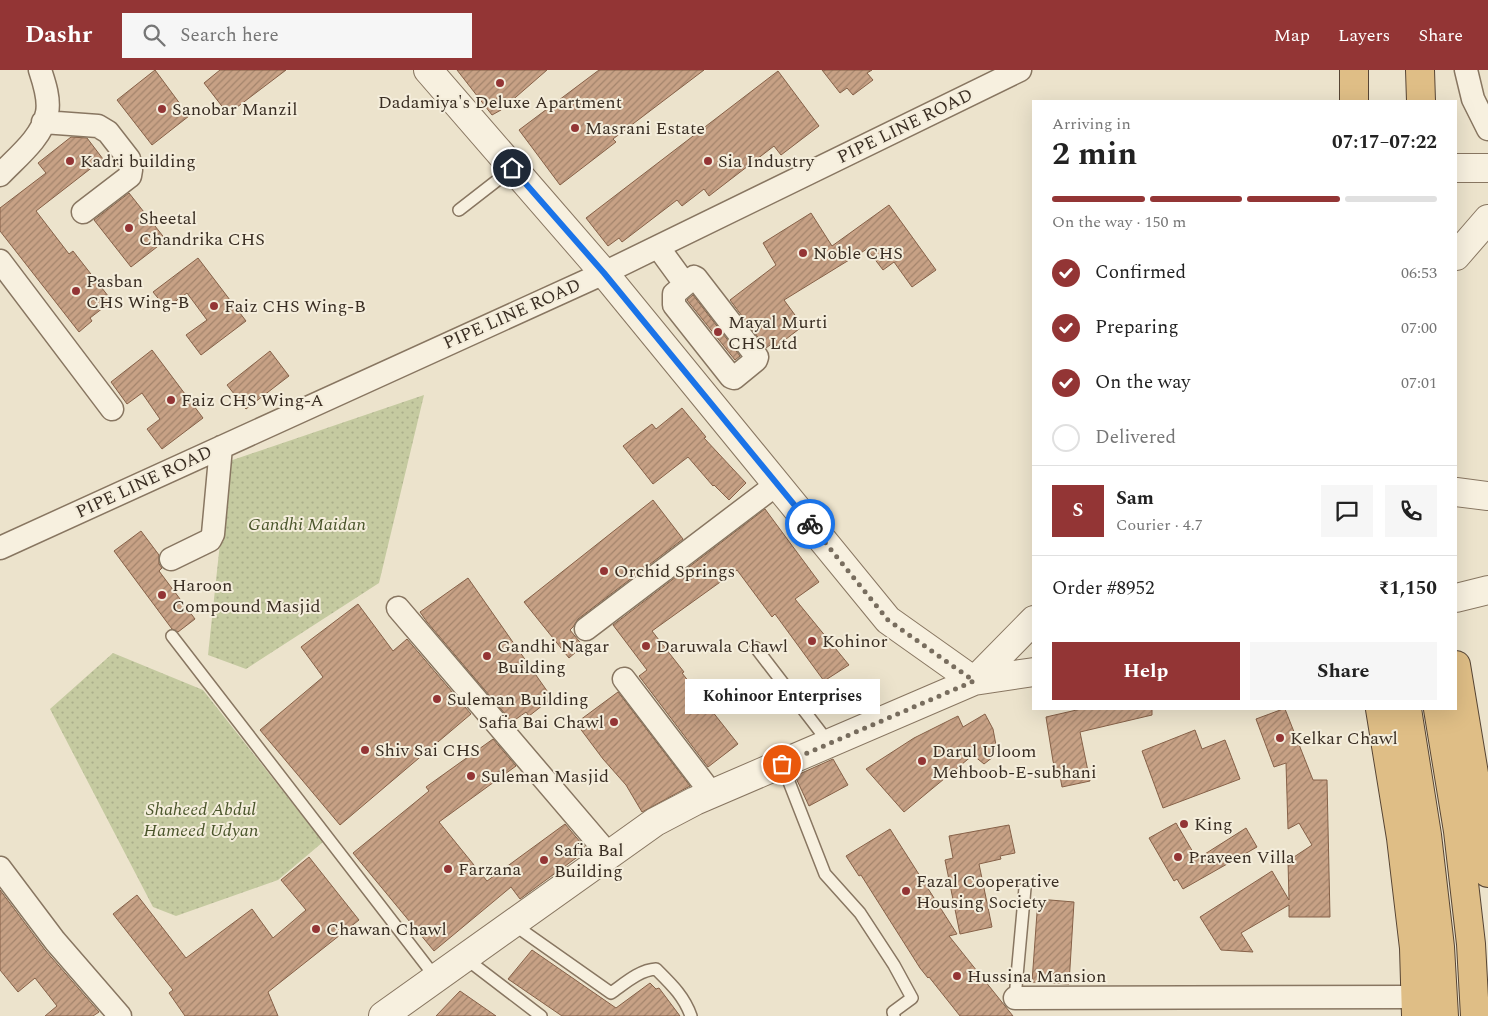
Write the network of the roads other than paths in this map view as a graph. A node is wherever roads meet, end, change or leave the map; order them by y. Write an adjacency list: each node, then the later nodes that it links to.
1 (40, 70): 9 (street)
2 (428, 70): 11 (street)
3 (1020, 70): 18 (street, PIPE LINE ROAD)
4 (1354, 70): 7 (highway)
5 (1420, 70): 8 (highway)
6 (1466, 70): 10 (street)
7 (1354, 100)
8 (1421, 100)
9 (43, 122): 14 (street); 16 (street)
10 (1488, 130)
11 (512, 168): 15 (lane); 21 (street)
12 (1457, 168): 13 (street)
13 (1488, 168)
14 (0, 175)
15 (459, 210)
16 (83, 212)
17 (1488, 219): 19 (street)
18 (658, 247): 21 (street, PIPE LINE ROAD); 22 (street)
19 (1457, 255)
20 (0, 260): 25 (street)
21 (604, 273): 24 (street); 26 (street, PIPE LINE ROAD)
22 (685, 284): 23 (street); 23 (street)
23 (687, 321): 24 (street)
24 (661, 342): 27 (street)
25 (112, 409)
26 (221, 447): 30 (street, PIPE LINE ROAD); 31 (street)
27 (777, 484): 36 (street); 42 (street)
28 (1457, 492): 29 (street)
29 (1488, 496)
30 (0, 548)
31 (171, 558)
32 (1488, 590): 33 (street)
33 (1457, 598)
34 (398, 608): 49 (street)
35 (1032, 622): 42 (street)
36 (586, 629)
37 (172, 636): 55 (lane)
38 (756, 648): 46 (lane)
39 (1457, 671): 51 (highway)
40 (1032, 672): 42 (street)
41 (624, 679): 48 (street)
42 (974, 681): 46 (street)
43 (1380, 710): 57 (highway)
44 (1407, 710): 63 (highway)
45 (1438, 710): 64 (highway)
46 (829, 744): 47 (street)
47 (782, 764): 48 (street); 62 (lane)
48 (712, 794): 49 (street)
49 (609, 855): 53 (street)
50 (0, 868): 58 (street)
51 (1488, 873)
52 (1024, 888): 56 (lane)
53 (512, 924): 54 (street); 61 (lane)
54 (465, 958): 55 (street); 60 (lane)
55 (436, 978): 59 (street)
56 (1015, 998): 57 (street)
57 (1416, 1007)
58 (120, 1016)
59 (383, 1016)
60 (541, 1016)
61 (691, 1016)
62 (894, 1016)
63 (1444, 1016)
64 (1475, 1016)

